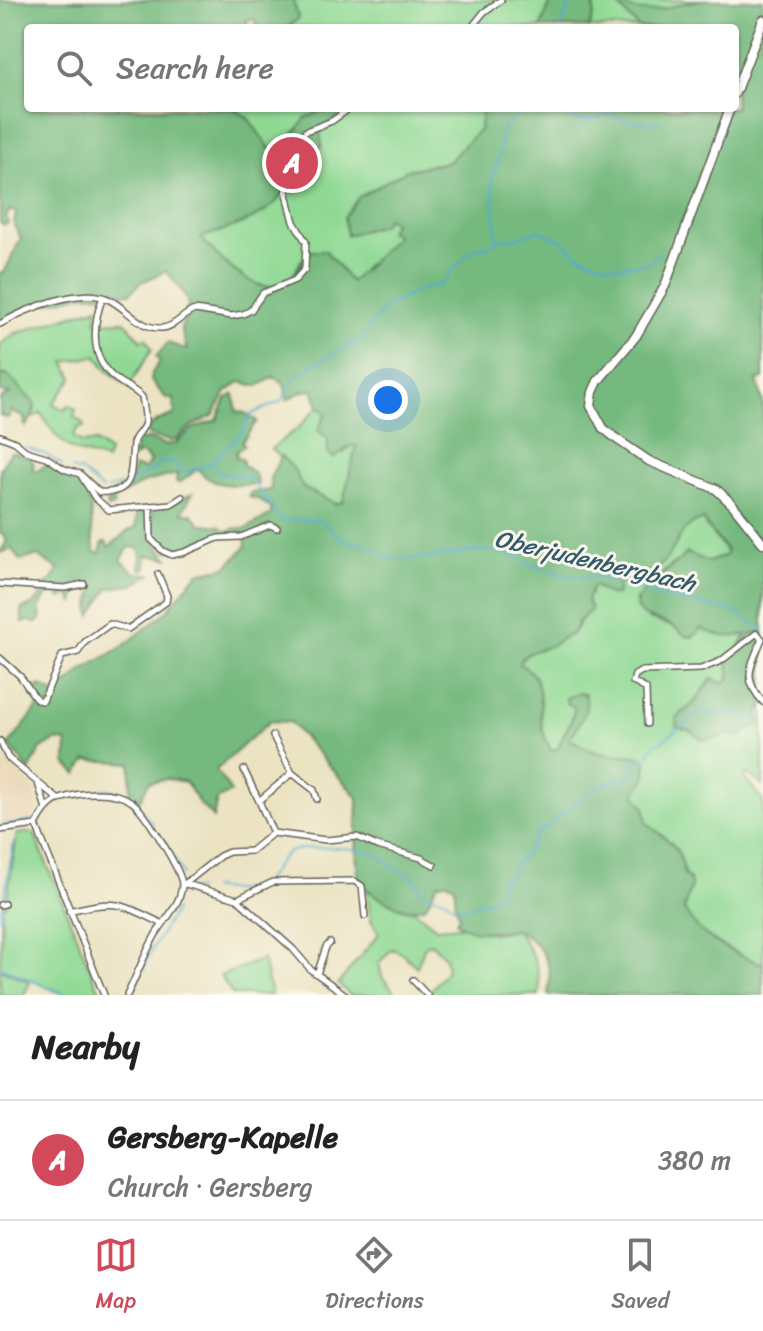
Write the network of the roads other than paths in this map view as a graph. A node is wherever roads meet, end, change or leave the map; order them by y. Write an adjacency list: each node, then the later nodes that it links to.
1 (501, 0): 3 (street)
2 (763, 20): 4 (main road)
3 (474, 24)
4 (739, 83)
5 (344, 112): 7 (street)
6 (729, 112): 14 (main road)
7 (103, 297): 8 (street); 10 (street)
8 (0, 324)
9 (0, 436): 10 (street)
10 (80, 474): 12 (street)
11 (182, 497): 12 (street)
12 (150, 506): 13 (street)
13 (277, 528)
14 (763, 543)
15 (158, 574): 18 (street)
16 (0, 584): 17 (street)
17 (84, 584)
18 (0, 658)
19 (763, 702): 20 (street)
20 (647, 724)
21 (273, 736): 24 (street)
22 (0, 741): 25 (street)
23 (244, 770): 28 (street)
24 (292, 773): 26 (street); 28 (street)
25 (37, 782): 27 (street); 29 (street)
26 (317, 799)
27 (59, 800): 29 (street); 34 (street)
28 (259, 801): 32 (street)
29 (46, 809): 30 (street)
30 (36, 825): 31 (street); 36 (street)
31 (0, 830)
32 (273, 833): 33 (street); 34 (street)
33 (434, 865)
34 (183, 885): 35 (street); 38 (street)
35 (237, 899): 37 (street); 40 (street)
36 (69, 911): 38 (street); 42 (street)
37 (365, 916)
38 (163, 924): 43 (street)
39 (330, 943): 40 (street)
40 (317, 974): 44 (street)
41 (413, 980): 45 (street)
42 (104, 995)
43 (127, 995)
44 (346, 995)
45 (427, 995)

